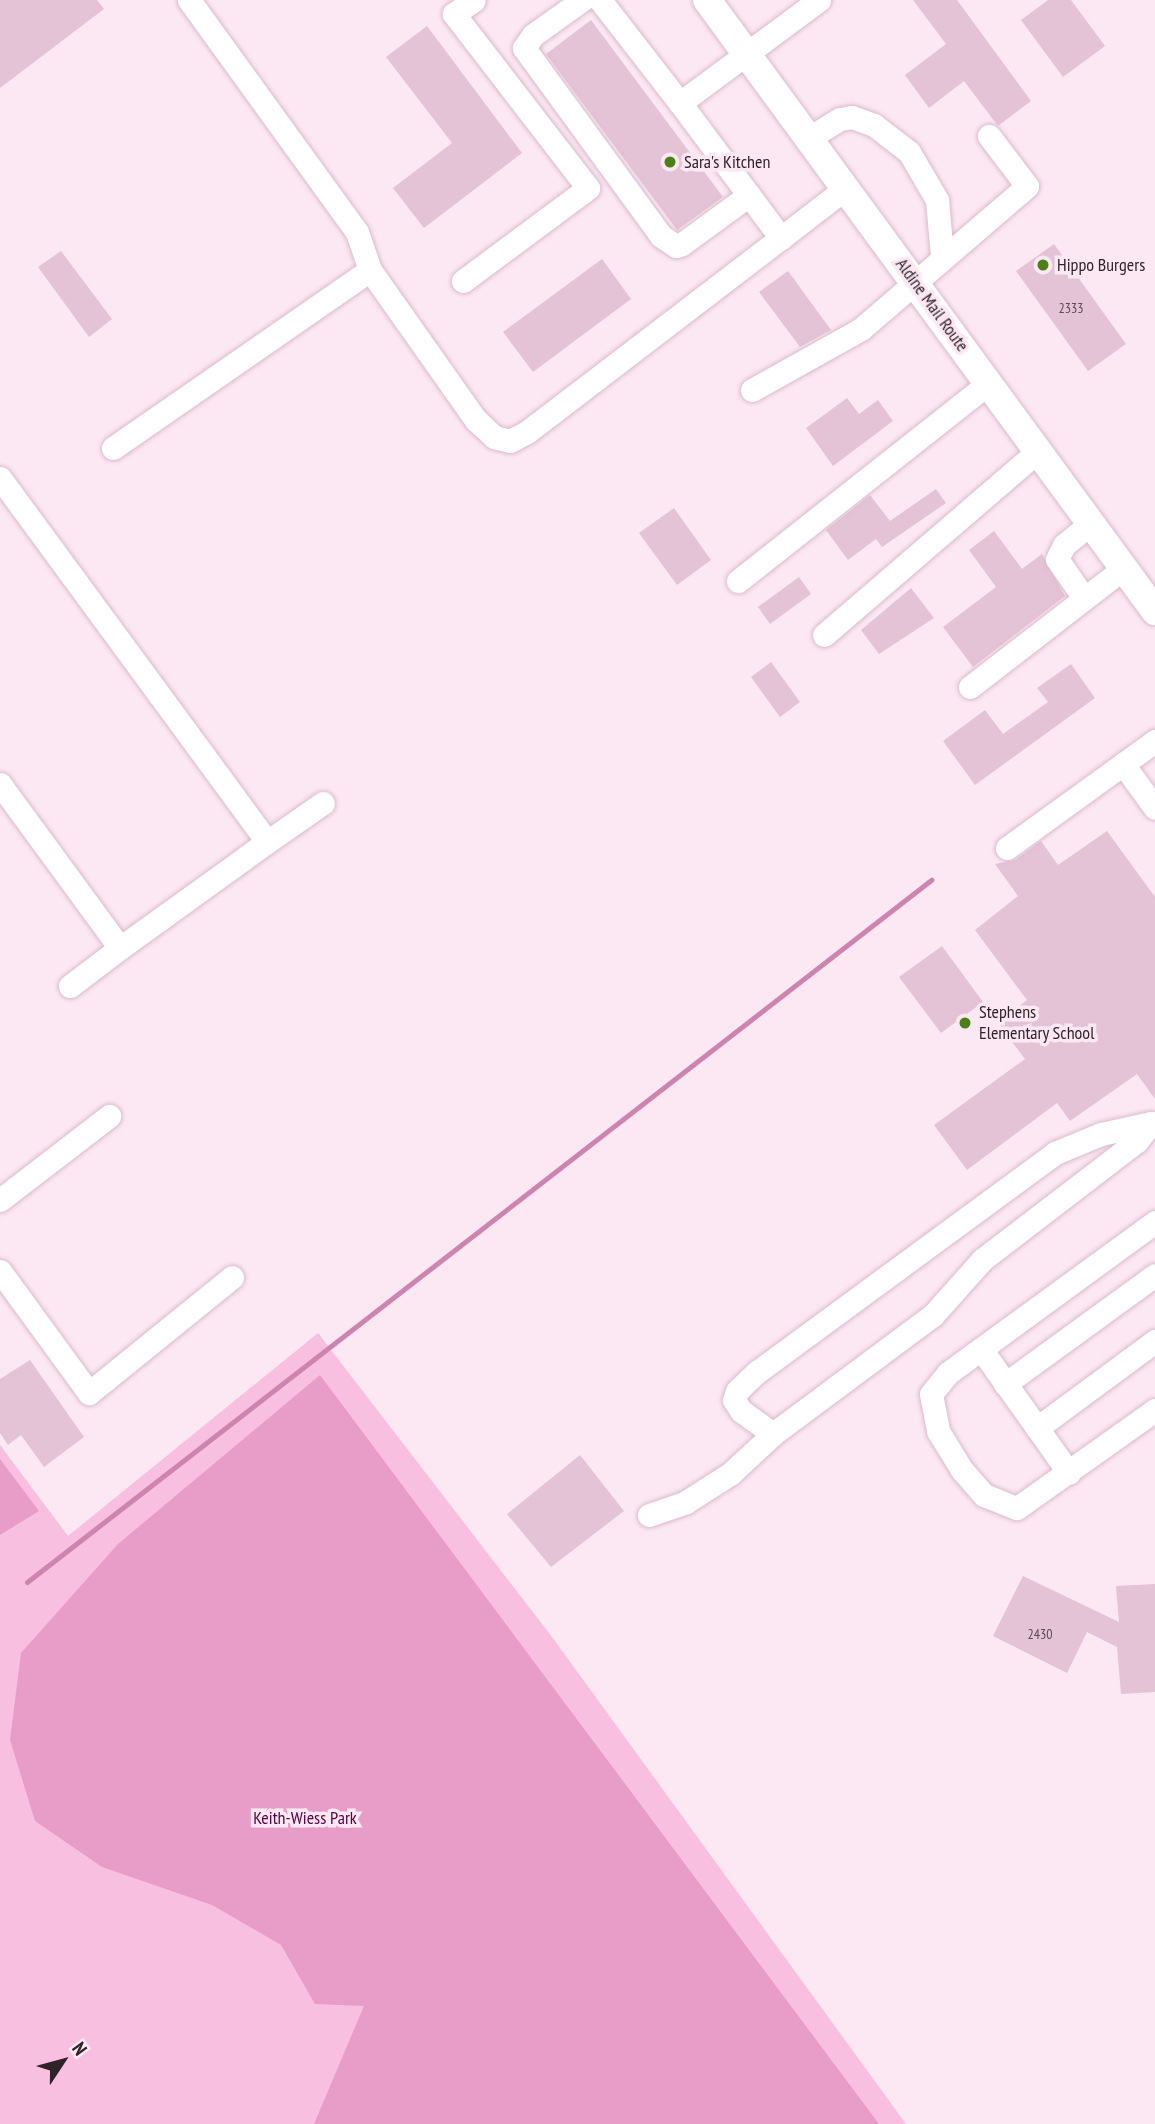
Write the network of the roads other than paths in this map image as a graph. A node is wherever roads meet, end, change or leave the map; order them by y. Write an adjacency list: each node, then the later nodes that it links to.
1 (188, 0): 15 (street)
2 (474, 0): 17 (street)
3 (582, 0): 12 (street)
4 (600, 0): 8 (street)
5 (707, 0): 7 (main road, Aldine Mail Route)
6 (818, 0): 7 (street)
7 (746, 52): 8 (street); 10 (main road, Aldine Mail Route)
8 (680, 103): 12 (street)
9 (989, 136): 14 (street)
10 (808, 138): 11 (main road, Aldine Mail Route); 14 (street)
11 (846, 188): 13 (street); 16 (main road, Aldine Mail Route)
12 (749, 195): 13 (street)
13 (781, 238): 15 (street)
14 (942, 256): 16 (street)
15 (370, 270): 20 (street)
16 (914, 280): 18 (main road, Aldine Mail Route); 19 (street)
17 (463, 281)
18 (989, 383): 21 (main road, Aldine Mail Route); 25 (street)
19 (752, 390)
20 (113, 448)
21 (1038, 451): 23 (main road, Aldine Mail Route); 28 (street)
22 (0, 478): 35 (street)
23 (1091, 523): 24 (main road, Aldine Mail Route); 26 (street)
24 (1124, 568): 26 (street); 27 (main road, Aldine Mail Route)
25 (738, 581)
26 (1084, 598): 29 (street)
27 (1155, 611)
28 (824, 635)
29 (970, 687)
30 (1155, 741): 31 (street)
31 (1123, 765): 34 (street); 36 (street)
32 (0, 784): 37 (street)
33 (323, 803): 35 (street)
34 (1155, 808)
35 (267, 842): 37 (street)
36 (1007, 848)
37 (120, 948): 38 (street)
38 (70, 986)
39 (109, 1116): 41 (street)
40 (1153, 1122): 51 (street); 51 (street)
41 (0, 1200)
42 (1155, 1222): 47 (street)
43 (0, 1271): 45 (street)
44 (1155, 1275): 48 (street)
45 (232, 1277)
46 (1155, 1341): 50 (street)
47 (981, 1349): 48 (street); 52 (street)
48 (1005, 1384): 50 (street)
49 (1155, 1410): 52 (street)
50 (1037, 1428): 52 (street)
51 (773, 1434): 53 (street)
52 (1069, 1473)
53 (649, 1516)

